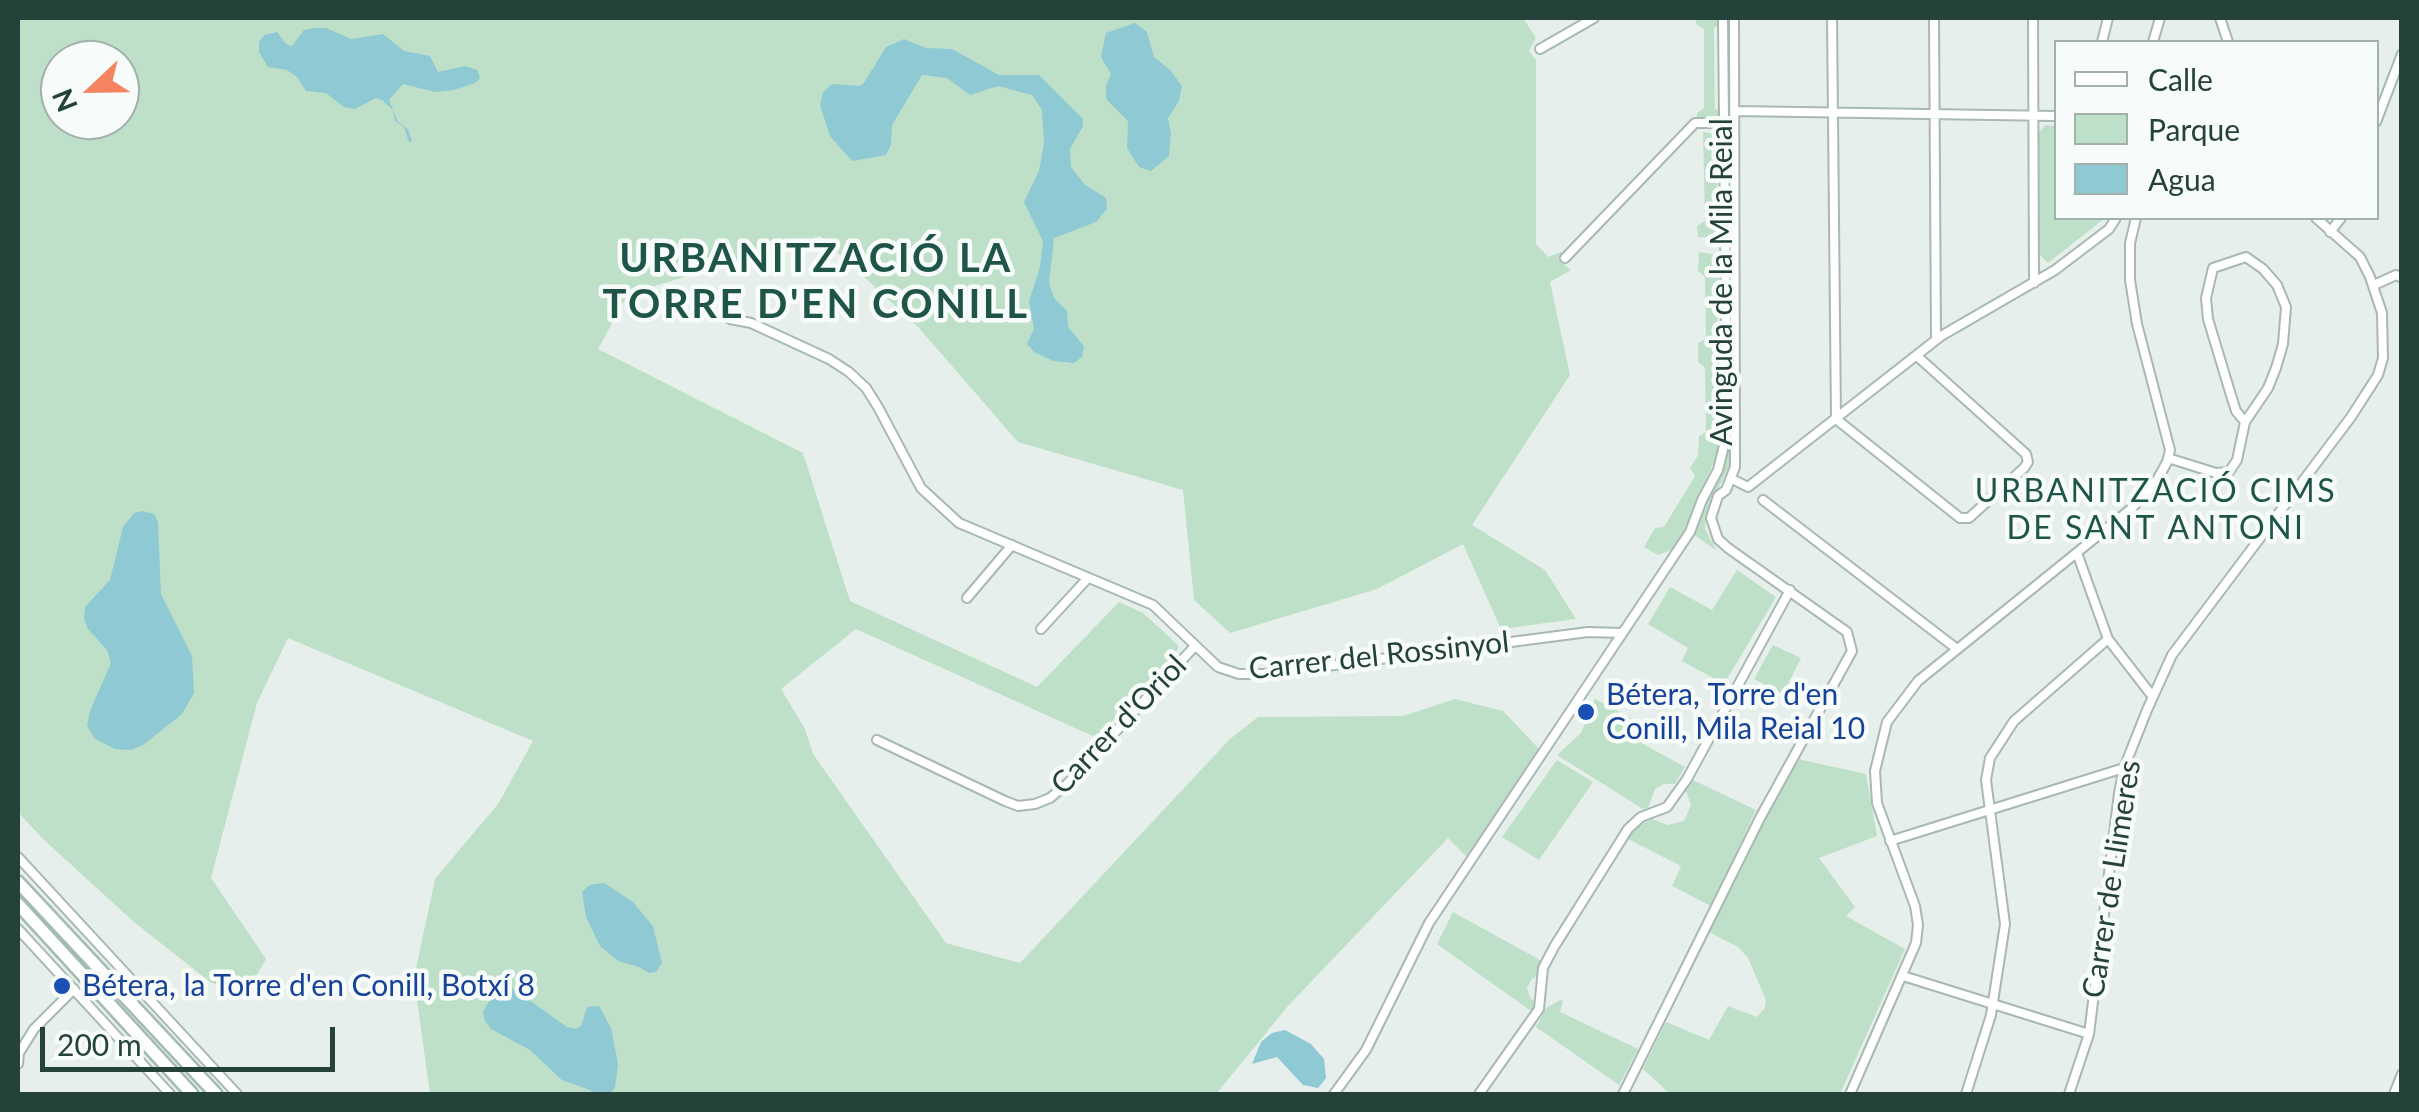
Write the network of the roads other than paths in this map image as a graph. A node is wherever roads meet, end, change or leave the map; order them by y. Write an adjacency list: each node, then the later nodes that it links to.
1 (1594, 18): 7 (street)
2 (1722, 18): 15 (street, Avinguda de la Mila Reial)
3 (1734, 18): 9 (street)
4 (1832, 18): 10 (street)
5 (1934, 18): 11 (street)
6 (2033, 18): 13 (street)
7 (1540, 49)
8 (2402, 54): 12 (street)
9 (1735, 111): 10 (street); 31 (street)
10 (1833, 112): 11 (street); 28 (street)
11 (1934, 114): 13 (street); 26 (street)
12 (2379, 114)
13 (2034, 115): 14 (street); 23 (street)
14 (2054, 116)
15 (1724, 123): 21 (street); 39 (street, Avinguda de la Mila Reial)
16 (2114, 220): 23 (street)
17 (2136, 220): 30 (street)
18 (2318, 220): 20 (street)
19 (2339, 220): 20 (street)
20 (2330, 232): 24 (street)
21 (1565, 258)
22 (2402, 278): 24 (street)
23 (2034, 283): 26 (street)
24 (2374, 286): 43 (street, Carrer de Llimeres)
25 (730, 320): 33 (street, Carrer del Rossinyol)
26 (1936, 340): 27 (street)
27 (1918, 356): 28 (street); 28 (street)
28 (1836, 419): 31 (street)
29 (2245, 422): 29 (street); 30 (street)
30 (2168, 458): 34 (street)
31 (1732, 479): 36 (street)
32 (1763, 500): 42 (street)
33 (1012, 545): 35 (street, Carrer del Rossinyol); 37 (street)
34 (2077, 553): 40 (street); 42 (street)
35 (1087, 579): 38 (street); 41 (street, Carrer del Rossinyol)
36 (1790, 590): 64 (street); 65 (street)
37 (967, 598)
38 (1040, 629)
39 (1622, 633): 41 (street, Carrer del Rossinyol); 63 (street, Avinguda de la Mila Reial)
40 (2108, 639): 43 (street); 46 (street)
41 (1195, 646): 44 (street, Carrer d'Oriol)
42 (1957, 650): 47 (street)
43 (2153, 696): 45 (street, Carrer de Llimeres)
44 (876, 740)
45 (2124, 768): 46 (street); 55 (street, Carrer de Llimeres)
46 (1989, 810): 47 (street); 54 (street)
47 (1890, 841): 52 (street)
48 (18, 857): 62 (street)
49 (18, 882): 61 (main road)
50 (18, 904): 60 (main road)
51 (18, 929): 53 (street)
52 (1903, 976): 54 (street); 66 (street)
53 (74, 989): 56 (street); 59 (street)
54 (1993, 1004): 55 (street); 67 (street)
55 (2089, 1034): 68 (street, Carrer de Llimeres)
56 (18, 1053): 57 (street)
57 (18, 1064)
58 (2402, 1074): 69 (street)
59 (170, 1094)
60 (192, 1094)
61 (216, 1094)
62 (238, 1094)
63 (1334, 1094)
64 (1480, 1094)
65 (1623, 1094)
66 (1850, 1094)
67 (1966, 1094)
68 (2069, 1094)
69 (2394, 1094)

